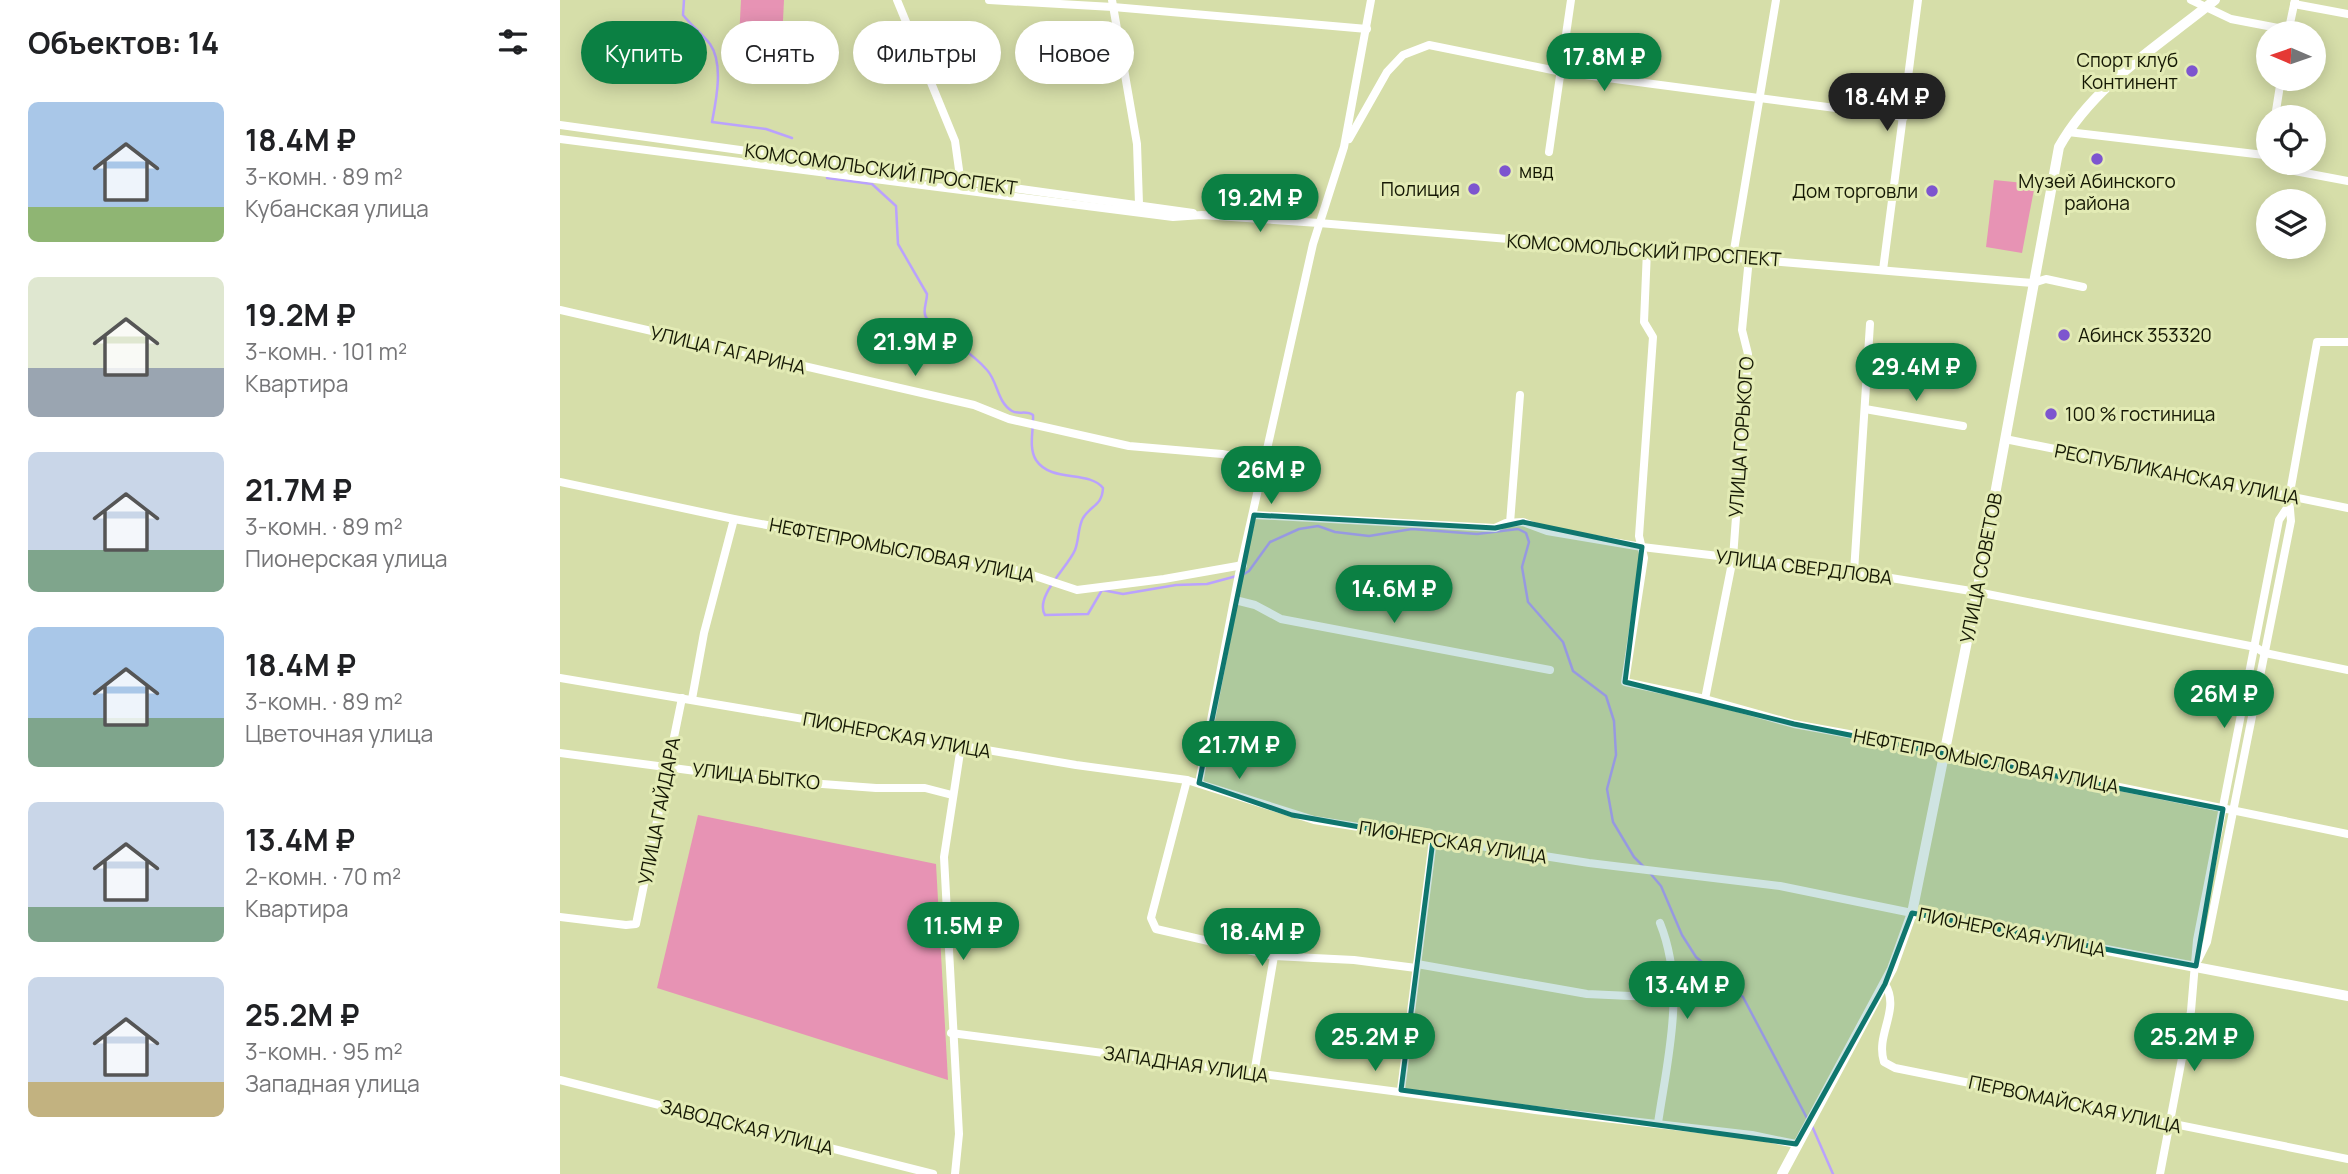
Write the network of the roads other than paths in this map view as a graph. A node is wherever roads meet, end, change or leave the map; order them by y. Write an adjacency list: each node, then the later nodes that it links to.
1 (898, 0): 25 (street)
2 (989, 0): 10 (street)
3 (1371, 0): 14 (street)
4 (1571, 0): 15 (street)
5 (1776, 0): 16 (street)
6 (1919, 0): 17 (street)
7 (2191, 0): 9 (street)
8 (2295, 2): 11 (street); 12 (street)
9 (2211, 3): 13 (street); 19 (main road, УЛИЦА СОВЕТОВ)
10 (1113, 4): 14 (street); 28 (street)
11 (2348, 14)
12 (2291, 21)
13 (2256, 25)
14 (1367, 29): 21 (street)
15 (1562, 72): 16 (street); 21 (street); 22 (street)
16 (1757, 100): 17 (street); 32 (street)
17 (1904, 117): 34 (street)
18 (560, 125): 25 (street, КОМСОМОЛЬСКИЙ ПРОСПЕКТ)
19 (2068, 132): 23 (street); 35 (main road, УЛИЦА СОВЕТОВ)
20 (560, 139): 27 (street, КОМСОМОЛЬСКИЙ ПРОСПЕКТ)
21 (1344, 148): 30 (street)
22 (1549, 152)
23 (2256, 154)
24 (2319, 175): 26 (street)
25 (961, 180): 27 (street); 28 (street, КОМСОМОЛЬСКИЙ ПРОСПЕКТ)
26 (2348, 180)
27 (961, 191): 29 (street, КОМСОМОЛЬСКИЙ ПРОСПЕКТ)
28 (1139, 204): 29 (street, КОМСОМОЛЬСКИЙ ПРОСПЕКТ)
29 (1202, 215): 30 (street, КОМСОМОЛЬСКИЙ ПРОСПЕКТ)
30 (1319, 223): 31 (street, КОМСОМОЛЬСКИЙ ПРОСПЕКТ); 44 (street)
31 (1647, 250): 32 (street, КОМСОМОЛЬСКИЙ ПРОСПЕКТ); 51 (street)
32 (1733, 256): 33 (street, КОМСОМОЛЬСКИЙ ПРОСПЕКТ)
33 (1749, 258): 34 (street, КОМСОМОЛЬСКИЙ ПРОСПЕКТ); 52 (street, УЛИЦА ГОРЬКОГО)
34 (1883, 270): 35 (street, КОМСОМОЛЬСКИЙ ПРОСПЕКТ)
35 (2033, 283): 36 (street, КОМСОМОЛЬСКИЙ ПРОСПЕКТ); 43 (main road, УЛИЦА СОВЕТОВ)
36 (2084, 287)
37 (560, 310): 44 (street, УЛИЦА ГАГАРИНА)
38 (1870, 324): 41 (street)
39 (2348, 342): 46 (street)
40 (1520, 395): 50 (street)
41 (1865, 409): 42 (street); 54 (street)
42 (1963, 426)
43 (2006, 439): 46 (street, РЕСПУБЛИКАНСКАЯ УЛИЦА); 55 (main road, УЛИЦА СОВЕТОВ)
44 (1266, 463): 48 (street)
45 (560, 482): 49 (street, НЕФТЕПРОМЫСЛОВАЯ УЛИЦА)
46 (2289, 501): 47 (street, РЕСПУБЛИКАНСКАЯ УЛИЦА); 57 (street); 58 (street)
47 (2348, 508)
48 (1254, 515): 50 (street, УЛИЦА СВЕРДЛОВА); 53 (street)
49 (734, 519): 53 (street, НЕФТЕПРОМЫСЛОВАЯ УЛИЦА); 63 (street)
50 (1510, 523): 51 (street, УЛИЦА СВЕРДЛОВА)
51 (1643, 547): 52 (street, УЛИЦА СВЕРДЛОВА); 64 (street, НЕФТЕПРОМЫСЛОВАЯ УЛИЦА)
52 (1733, 558): 54 (street, УЛИЦА СВЕРДЛОВА); 64 (street, УЛИЦА ГОРЬКОГО)
53 (1243, 565): 56 (street)
54 (1854, 572): 55 (street, УЛИЦА СВЕРДЛОВА)
55 (1977, 592): 57 (street, УЛИЦА СВЕРДЛОВА); 66 (main road, УЛИЦА СОВЕТОВ)
56 (1236, 600): 59 (street); 70 (street)
57 (2255, 647): 58 (street, УЛИЦА СВЕРДЛОВА); 72 (street)
58 (2265, 653): 60 (street, УЛИЦА СВЕРДЛОВА); 73 (street)
59 (1550, 670)
60 (2348, 670)
61 (560, 678): 62 (street, ПИОНЕРСКАЯ УЛИЦА)
62 (682, 698): 63 (street, ПИОНЕРСКАЯ УЛИЦА); 68 (street, УЛИЦА ГАЙДАРА)
63 (692, 699): 65 (street, ПИОНЕРСКАЯ УЛИЦА)
64 (1705, 699): 66 (street, НЕФТЕПРОМЫСЛОВАЯ УЛИЦА)
65 (961, 746): 69 (street, ПИОНЕРСКАЯ УЛИЦА); 71 (street)
66 (1943, 751): 72 (street, НЕФТЕПРОМЫСЛОВАЯ УЛИЦА); 76 (main road, УЛИЦА СОВЕТОВ)
67 (560, 753): 68 (street, УЛИЦА БЫТКО)
68 (668, 766): 71 (street, УЛИЦА БЫТКО); 77 (street, УЛИЦА ГАЙДАРА)
69 (1187, 780): 70 (street, ПИОНЕРСКАЯ УЛИЦА); 79 (street)
70 (1199, 783): 75 (street, ПИОНЕРСКАЯ УЛИЦА)
71 (952, 795): 85 (street)
72 (2223, 809): 73 (street, НЕФТЕПРОМЫСЛОВАЯ УЛИЦА); 81 (street)
73 (2234, 811): 74 (street, НЕФТЕПРОМЫСЛОВАЯ УЛИЦА); 81 (street)
74 (2348, 834)
75 (1433, 840): 76 (street, ПИОНЕРСКАЯ УЛИЦА); 80 (street)
76 (1912, 913): 81 (main road, ПИОНЕРСКАЯ УЛИЦА); 82 (main road, УЛИЦА СОВЕТОВ)
77 (560, 916)
78 (1660, 923): 84 (street)
79 (1274, 956): 80 (street); 86 (street)
80 (1417, 966): 84 (street); 88 (street)
81 (2196, 966): 83 (main road, ПИОНЕРСКАЯ УЛИЦА); 90 (street)
82 (1885, 984): 90 (street, ПЕРВОМАЙСКАЯ УЛИЦА); 91 (main road, УЛИЦА СОВЕТОВ)
83 (2348, 996)
84 (1674, 998): 89 (street)
85 (951, 1033): 86 (street, ЗАПАДНАЯ УЛИЦА); 94 (street)
86 (1254, 1074): 88 (street, ЗАПАДНАЯ УЛИЦА)
87 (560, 1080): 93 (street, ЗАВОДСКАЯ УЛИЦА)
88 (1401, 1090): 89 (street, ЗАПАДНАЯ УЛИЦА)
89 (1658, 1123): 91 (street, ЗАПАДНАЯ УЛИЦА)
90 (2170, 1124): 92 (street, ПЕРВОМАЙСКАЯ УЛИЦА); 96 (street)
91 (1796, 1144): 95 (main road, УЛИЦА СОВЕТОВ)
92 (2348, 1159)
93 (933, 1174)
94 (955, 1174)
95 (1782, 1174)
96 (2160, 1174)

